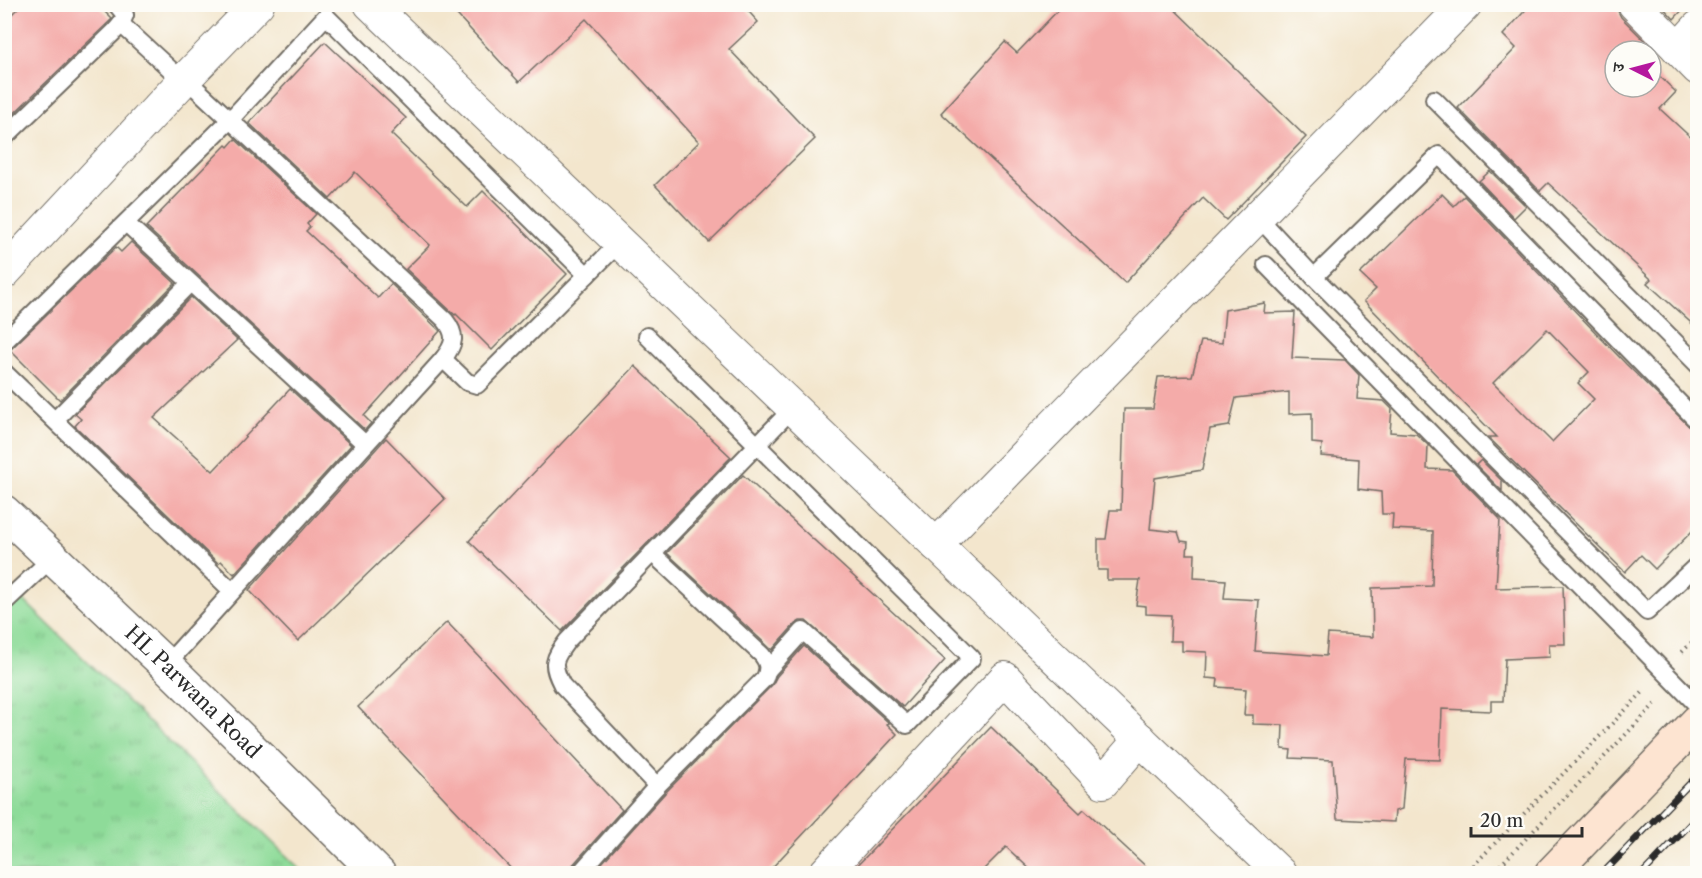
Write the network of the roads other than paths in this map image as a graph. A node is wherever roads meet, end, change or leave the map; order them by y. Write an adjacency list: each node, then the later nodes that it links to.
1 (116, 4): 6 (lane)
2 (258, 4): 8 (street)
3 (370, 4): 14 (street)
4 (1466, 4): 12 (street)
5 (1634, 4): 7 (street)
6 (121, 24): 8 (lane); 11 (lane)
7 (1691, 48)
8 (184, 80): 10 (lane); 16 (street)
9 (1434, 99): 23 (lane)
10 (230, 120): 13 (lane); 17 (lane); 22 (lane)
11 (4, 138)
12 (1258, 217): 18 (lane); 31 (street)
13 (126, 223): 19 (lane); 21 (lane)
14 (620, 242): 17 (lane); 25 (street)
15 (1266, 265): 39 (lane)
16 (4, 273)
17 (587, 275): 22 (lane)
18 (1314, 277): 27 (lane); 34 (lane)
19 (190, 283): 26 (lane); 28 (lane)
20 (647, 336): 29 (lane)
21 (4, 342)
22 (443, 358): 28 (lane)
23 (1698, 364)
24 (4, 372): 26 (lane)
25 (793, 408): 29 (lane); 31 (street)
26 (55, 420): 35 (lane)
27 (1698, 422)
28 (365, 444): 35 (lane)
29 (757, 445): 32 (lane); 38 (lane)
30 (4, 512): 33 (street, HL Parwana Road)
31 (936, 545): 41 (street)
32 (652, 553): 38 (lane); 42 (lane)
33 (52, 558): 36 (lane); 37 (street, HL Parwana Road)
34 (1698, 564)
35 (232, 591): 37 (lane)
36 (4, 603)
37 (166, 665): 43 (street, HL Parwana Road)
38 (768, 670): 42 (lane)
39 (1698, 706)
40 (1698, 721): 47 (main road)
41 (1140, 740): 45 (street); 46 (street)
42 (657, 786): 44 (lane)
43 (379, 873)
44 (579, 873)
45 (824, 873)
46 (1281, 873)
47 (1551, 873)

